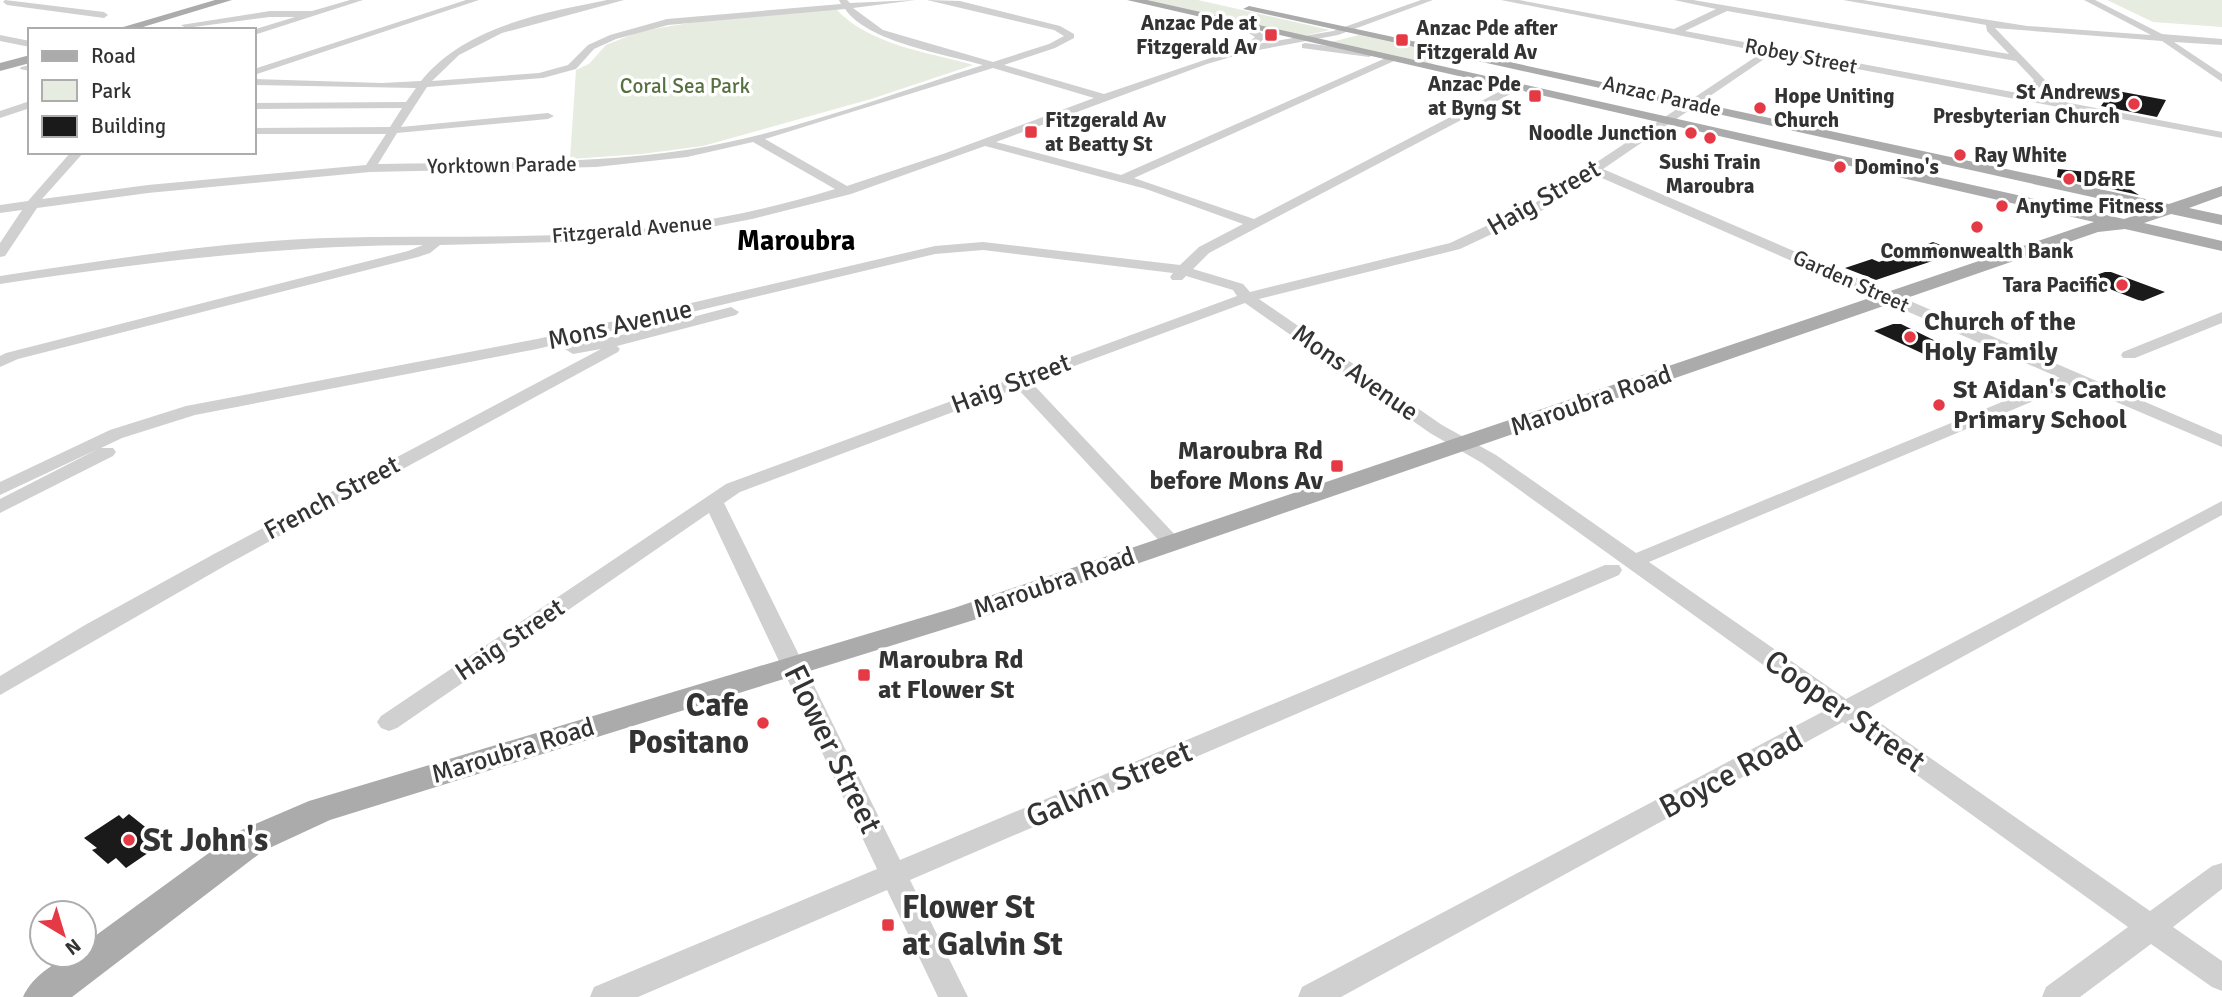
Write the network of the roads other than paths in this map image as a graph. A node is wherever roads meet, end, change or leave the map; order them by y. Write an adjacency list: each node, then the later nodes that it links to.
1 (227, 0): 25 (main road)
2 (244, 0): 26 (main road)
3 (359, 0): 19 (street)
4 (475, 0): 45 (street)
5 (620, 0): 48 (street)
6 (912, 0): 16 (street)
7 (930, 0): 43 (street, Yorktown Parade)
8 (1132, 0): 23 (main road, Anzac Parade)
9 (1429, 0): 21 (street, Fitzgerald Avenue)
10 (1504, 0): 29 (street, Robey Street)
11 (1678, 0): 18 (street)
12 (1743, 0): 18 (street)
13 (1847, 0): 22 (street)
14 (2088, 0): 31 (street)
15 (8, 2): 20 (street)
16 (844, 3): 43 (street); 48 (street)
17 (1232, 6): 28 (main road, Anzac Parade)
18 (1726, 8): 29 (street); 39 (street)
19 (312, 14): 24 (street); 27 (street)
20 (104, 15)
21 (1381, 19): 28 (street, Fitzgerald Avenue)
22 (1991, 23): 31 (street); 39 (street)
23 (1241, 24): 32 (main road, Anzac Parade); 37 (street)
24 (186, 25)
25 (126, 28)
26 (143, 28)
27 (256, 31)
28 (1348, 31): 32 (street, Fitzgerald Avenue); 53 (main road, Anzac Parade)
29 (1675, 32): 36 (street, Robey Street)
30 (0, 38): 34 (street)
31 (2164, 38): 33 (street); 46 (street)
32 (1310, 41): 35 (street, Fitzgerald Avenue); 37 (street, Fitzgerald Avenue); 38 (main road, Anzac Parade)
33 (2222, 42)
34 (28, 44)
35 (1289, 46): 37 (street, Fitzgerald Avenue); 38 (street)
36 (1772, 50): 51 (street, Robey Street); 53 (street, Haig Street)
37 (1242, 51): 50 (street, Fitzgerald Avenue)
38 (1386, 57): 49 (main road, Anzac Parade); 69 (street)
39 (2021, 59): 51 (street)
40 (0, 62): 41 (main road)
41 (28, 62)
42 (28, 62): 44 (main road)
43 (993, 65): 50 (street); 63 (street, Yorktown Parade)
44 (0, 67)
45 (256, 71)
46 (2222, 79)
47 (256, 82): 48 (street)
48 (425, 84): 56 (street)
49 (1516, 87): 59 (main road, Anzac Parade); 78 (street)
50 (1104, 97): 64 (street, Fitzgerald Avenue)
51 (2026, 98): 62 (street, Robey Street)
52 (28, 104): 54 (street); 57 (street)
53 (1690, 105): 59 (street, Haig Street); 73 (main road, Anzac Parade)
54 (0, 106)
55 (256, 106): 56 (street)
56 (410, 106): 60 (street)
57 (0, 115)
58 (548, 116): 60 (street)
59 (1667, 121): 67 (street, Haig Street); 77 (main road, Anzac Parade)
60 (395, 130): 61 (street); 66 (street)
61 (256, 131)
62 (2222, 135)
63 (756, 139): 66 (street, Yorktown Parade); 70 (street)
64 (982, 142): 69 (street); 70 (street, Fitzgerald Avenue)
65 (76, 154): 72 (street)
66 (370, 167): 72 (street, Yorktown Parade)
67 (1595, 170): 85 (street, Haig Street); 86 (street, Garden Street)
68 (2222, 178): 73 (main road, Maroubra Road)
69 (1122, 179): 78 (street)
70 (847, 191): 80 (street, Fitzgerald Avenue)
71 (2222, 191): 75 (main road, Maroubra Road)
72 (34, 204): 74 (street, Yorktown Parade); 82 (street)
73 (2148, 204): 75 (main road, Anzac Parade); 77 (main road, Maroubra Road)
74 (0, 209)
75 (2171, 209): 76 (main road, Anzac Parade); 79 (main road, Maroubra Road)
76 (2222, 220)
77 (2102, 222): 79 (main road, Maroubra Road); 86 (main road, Maroubra Road)
78 (1253, 223): 83 (street)
79 (2126, 224): 81 (main road)
80 (437, 240): 84 (street, Fitzgerald Avenue); 90 (street)
81 (2222, 246)
82 (0, 253)
83 (1180, 274): 85 (street, Mons Avenue); 88 (street, Mons Avenue); 95 (street, Mons Avenue)
84 (0, 280)
85 (1246, 297): 92 (street, Haig Street); 94 (street, Mons Avenue)
86 (1889, 298): 91 (street, Garden Street); 94 (main road, Maroubra Road)
87 (2222, 317): 89 (street)
88 (673, 328): 95 (street, Mons Avenue); 101 (street, French Street)
89 (2129, 355)
90 (4, 359)
91 (2073, 378): 93 (street, Garden Street); 99 (street, Galvin Street)
92 (1020, 381): 96 (street, Haig Street); 98 (street)
93 (2222, 442)
94 (1467, 444): 98 (main road, Maroubra Road); 99 (street, Cooper Street)
95 (3, 501)
96 (713, 501): 100 (street, Flower Street); 103 (street, Haig Street)
97 (2222, 507): 102 (street, Boyce Road)
98 (1172, 543): 100 (main road, Maroubra Road)
99 (1623, 566): 102 (street, Cooper Street); 105 (street, Galvin Street)
100 (793, 666): 105 (street, Flower Street); 108 (main road, Maroubra Road)
101 (0, 687)
102 (1846, 711): 106 (street, Cooper Street); 111 (street, Boyce Road)
103 (389, 722)
104 (2222, 874): 106 (street)
105 (893, 876): 109 (street, Galvin Street); 110 (street, Flower Street)
106 (2150, 927): 107 (street, Cooper Street); 112 (street)
107 (2222, 978)
108 (42, 997)
109 (605, 997)
110 (953, 997)
111 (1312, 997)
112 (2057, 997)

